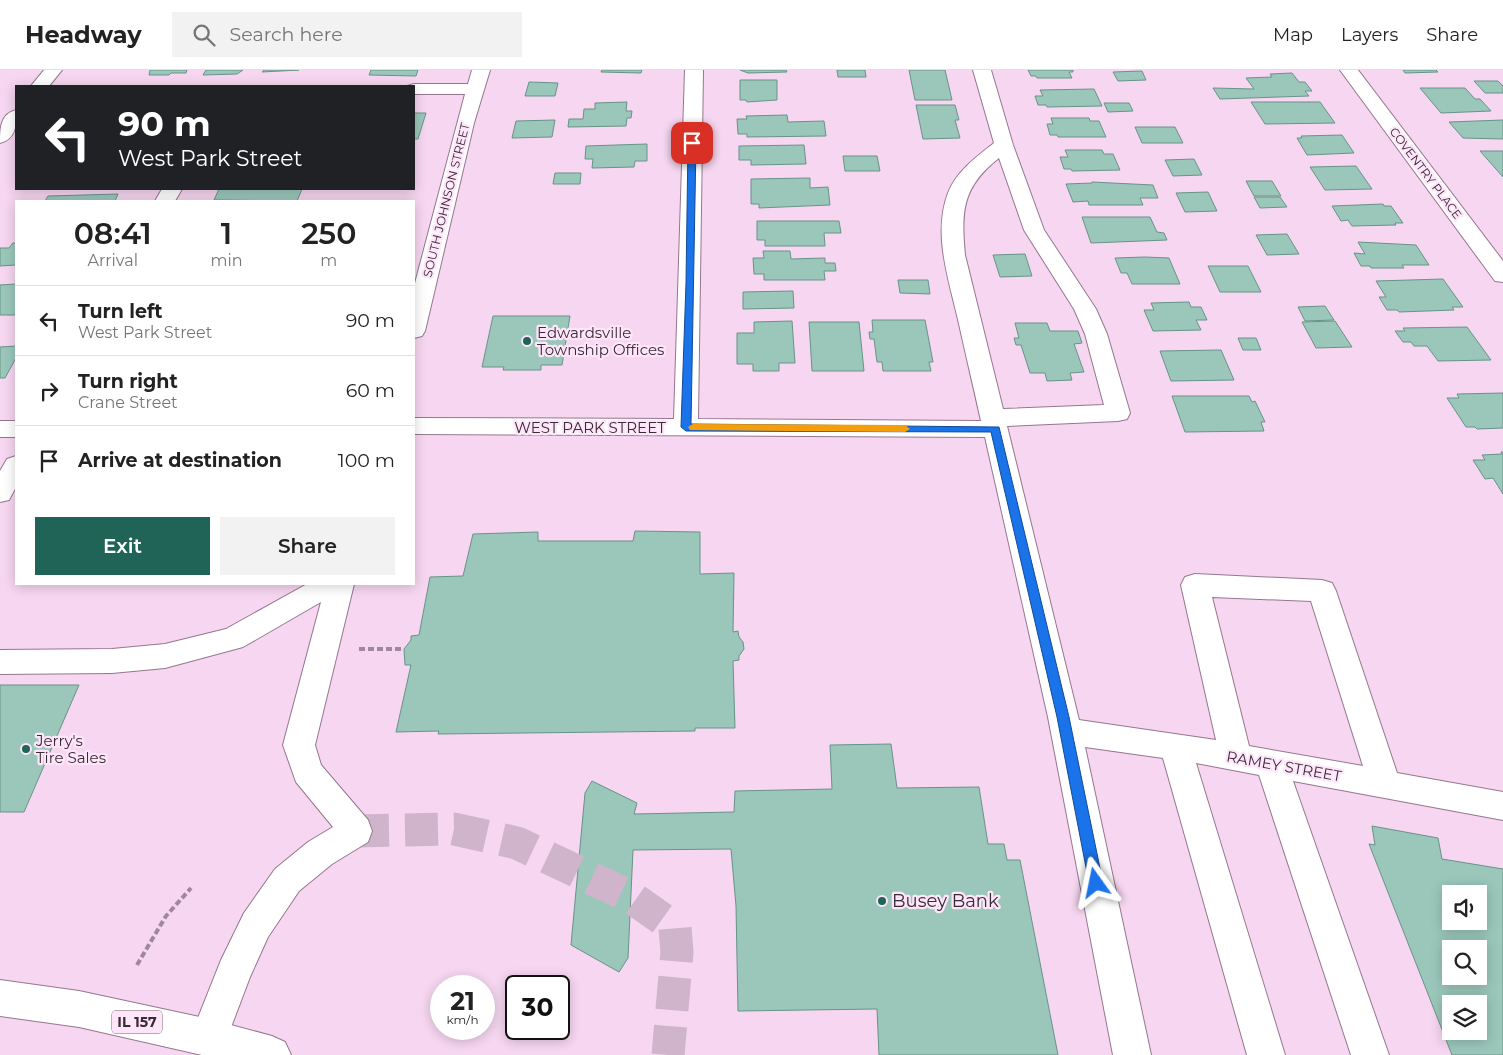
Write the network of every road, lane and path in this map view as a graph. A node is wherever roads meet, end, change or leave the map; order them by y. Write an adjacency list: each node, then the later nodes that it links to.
1 (53, 70): 6 (street)
2 (694, 70): 15 (street)
3 (982, 70): 10 (street)
4 (1350, 70): 11 (street, COVENTRY PLACE)
5 (478, 79): 7 (street); 12 (street, SOUTH JOHNSON STREET)
6 (41, 85)
7 (415, 89)
8 (15, 117): 9 (street)
9 (0, 137)
10 (1004, 145): 13 (street); 13 (street, WEST PARK STREET)
11 (1503, 276)
12 (415, 327)
13 (994, 423): 15 (street, WEST PARK STREET); 25 (street)
14 (415, 426): 15 (street, WEST PARK STREET)
15 (686, 427)
16 (0, 429): 17 (street)
17 (15, 429)
18 (15, 467): 19 (street)
19 (0, 493)
20 (328, 585): 24 (street)
21 (340, 585): 34 (street)
22 (354, 649): 23 (path)
23 (404, 650)
24 (0, 662)
25 (1065, 731): 26 (street, RAMEY STREET); 36 (street)
26 (1174, 746): 27 (street, RAMEY STREET); 37 (street)
27 (1236, 757): 28 (street, RAMEY STREET); 29 (street)
28 (1271, 764): 29 (street, RAMEY STREET); 38 (street)
29 (1385, 784): 30 (street, RAMEY STREET)
30 (1503, 806)
31 (191, 888): 32 (path)
32 (137, 965)
33 (0, 998): 34 (street, IL 157)
34 (209, 1038): 35 (street, IL 157)
35 (272, 1055)
36 (1132, 1055)
37 (1266, 1055)
38 (1370, 1055)

